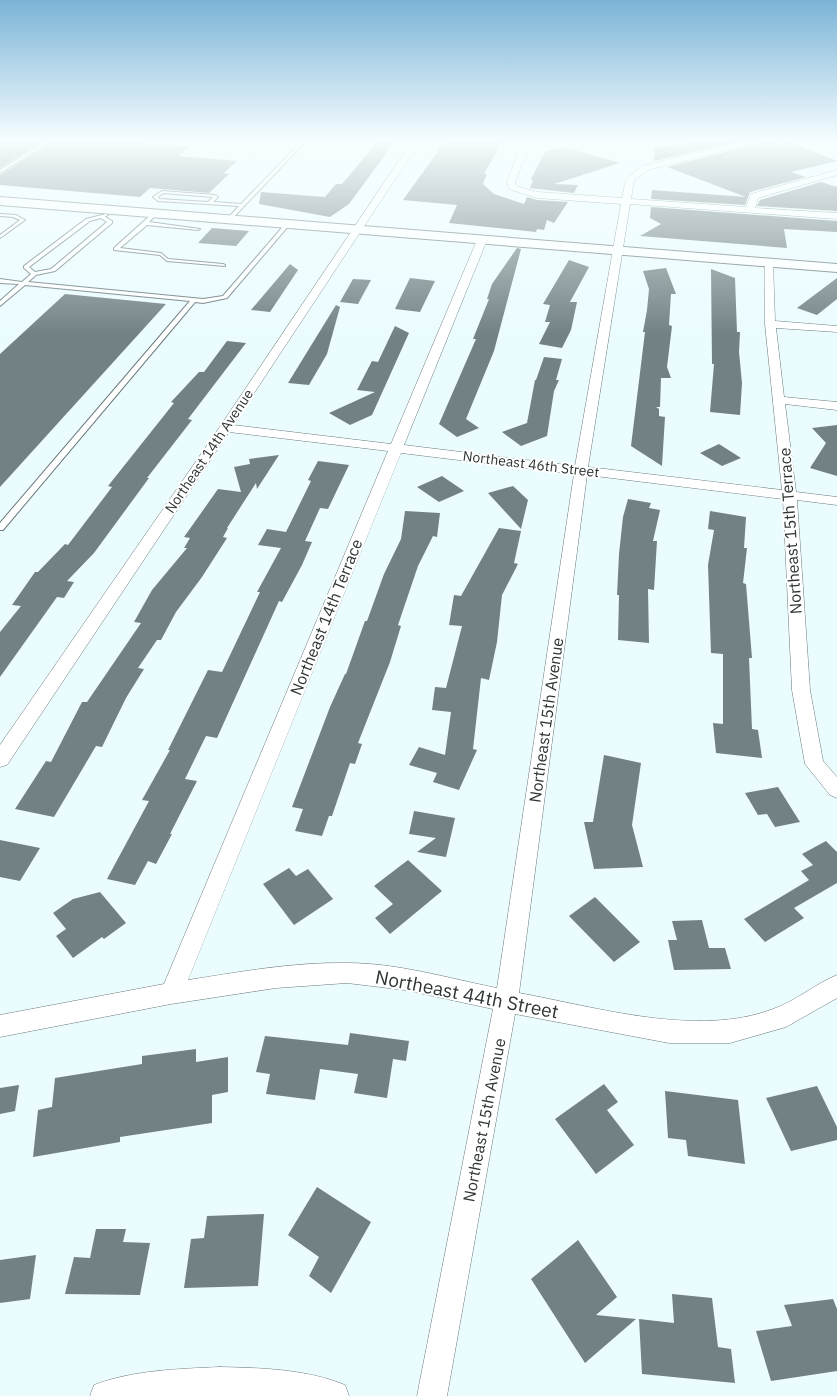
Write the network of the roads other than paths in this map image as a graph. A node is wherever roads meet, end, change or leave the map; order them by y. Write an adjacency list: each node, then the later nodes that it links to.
1 (34, 205): 9 (street)
2 (232, 205): 7 (lane)
3 (373, 205): 16 (street, Northeast 14th Avenue)
4 (625, 205): 19 (street, Northeast 15th Avenue)
5 (675, 205): 8 (street)
6 (751, 205): 8 (street)
7 (241, 206): 13 (lane)
8 (750, 210): 11 (street)
9 (107, 214): 12 (street); 23 (lane); 23 (lane)
10 (0, 215): 17 (lane)
11 (837, 216)
12 (151, 218): 13 (street); 15 (lane); 21 (lane)
13 (228, 220): 14 (street)
14 (288, 224): 16 (street); 26 (lane)
15 (198, 229)
16 (357, 230): 18 (street); 32 (street, Northeast 14th Avenue)
17 (0, 238)
18 (482, 240): 19 (street); 33 (street, Northeast 14th Terrace)
19 (617, 251): 20 (street); 34 (street, Northeast 15th Avenue)
20 (768, 263): 22 (street); 28 (street, Northeast 15th Terrace)
21 (223, 265)
22 (837, 268)
23 (34, 274): 25 (lane)
24 (0, 281): 25 (lane)
25 (24, 284): 26 (lane); 27 (lane)
26 (194, 300): 37 (lane)
27 (0, 304)
28 (770, 324): 29 (street); 30 (street, Northeast 15th Terrace)
29 (837, 330)
30 (778, 400): 31 (street); 35 (street, Northeast 15th Terrace)
31 (837, 406)
32 (225, 428): 33 (street, Northeast 46th Street); 38 (street, Northeast 14th Avenue)
33 (395, 448): 34 (street, Northeast 46th Street); 41 (street, Northeast 14th Terrace)
34 (581, 470): 35 (street, Northeast 46th Street); 42 (street, Northeast 15th Avenue)
35 (789, 495): 36 (street, Northeast 46th Street); 39 (street, Northeast 15th Terrace)
36 (837, 501)
37 (0, 528)
38 (0, 760)
39 (837, 790)
40 (837, 986): 42 (street, Northeast 44th Street)
41 (171, 994): 42 (street, Northeast 44th Street); 43 (street, Northeast 44th Street)
42 (506, 1002): 46 (street, Northeast 15th Avenue)
43 (0, 1026)
44 (105, 1396): 45 (street)
45 (334, 1396)
46 (432, 1396)

